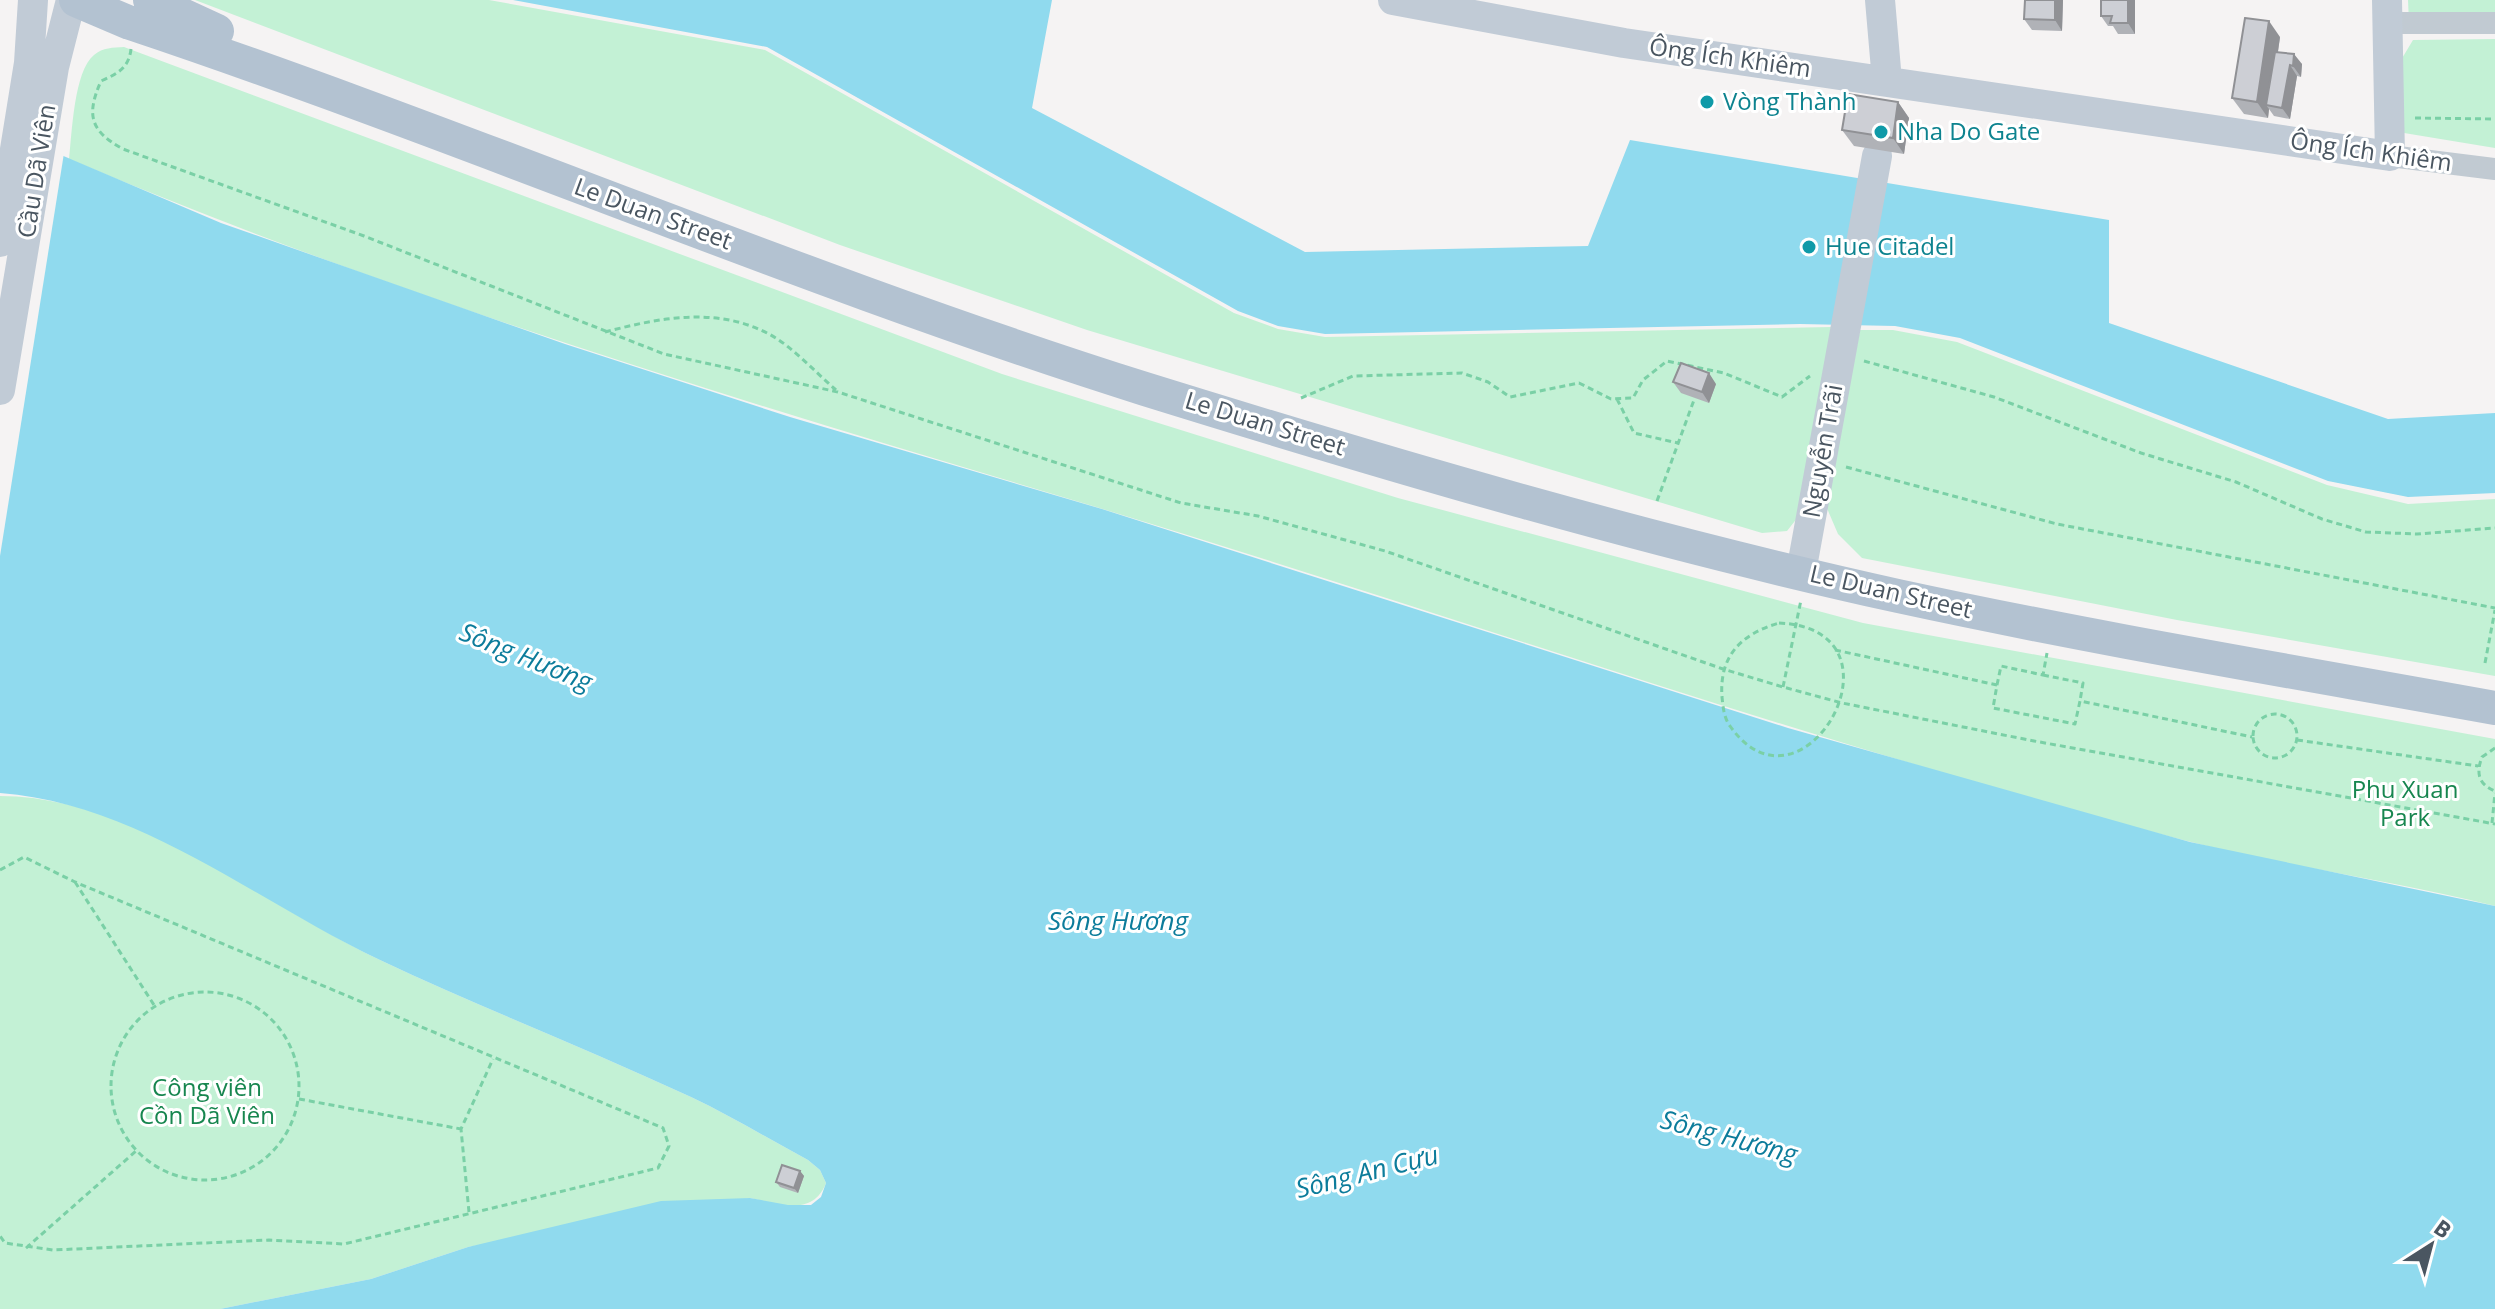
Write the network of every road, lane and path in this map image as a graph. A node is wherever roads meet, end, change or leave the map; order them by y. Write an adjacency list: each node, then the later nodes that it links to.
1 (33, 0): 10 (street, Cầu Dã Viên)
2 (46, 0): 3 (main road)
3 (71, 0): 10 (street, Cầu Dã Viên); 30 (main road, Le Duan Street)
4 (150, 0): 30 (main road, Le Duan Street)
5 (1393, 0): 11 (street, Ông Ích Khiêm)
6 (1880, 0): 11 (street)
7 (2388, 12): 8 (street); 15 (street)
8 (2495, 23)
9 (132, 40): 18 (path)
10 (41, 65): 17 (street, Cầu Dã Viên); 21 (street, Cầu Dã Viên)
11 (1887, 81): 15 (street, Ông Ích Khiêm)
12 (2412, 118): 13 (path)
13 (2495, 119)
14 (1877, 156): 30 (street, Nguyễn Trãi)
15 (2390, 156): 16 (street, Ông Ích Khiêm)
16 (2495, 169)
17 (0, 242)
18 (605, 332): 22 (path); 22 (path)
19 (1858, 359): 29 (path)
20 (1817, 371): 24 (path)
21 (0, 390)
22 (838, 392): 35 (path)
23 (1301, 398): 24 (path)
24 (1617, 399): 26 (path)
25 (1694, 400): 26 (path)
26 (1678, 443): 28 (path)
27 (1844, 466): 31 (path)
28 (1657, 501)
29 (2495, 528)
30 (1802, 575): 32 (path); 37 (main road, Le Duan Street); 42 (main road, Le Duan Street)
31 (2495, 609): 37 (path)
32 (1795, 624): 33 (path); 35 (path); 39 (path)
33 (1835, 650): 38 (path); 41 (path)
34 (2047, 653): 36 (path)
35 (1723, 669): 39 (path); 41 (path)
36 (2043, 675): 38 (path); 40 (path)
37 (2490, 676)
38 (1997, 685): 40 (path)
39 (1783, 687): 41 (path)
40 (2080, 701): 43 (path)
41 (1842, 703): 48 (path)
42 (2495, 708)
43 (2252, 737): 44 (path); 44 (path)
44 (2297, 740): 46 (path)
45 (2495, 748): 46 (path)
46 (2478, 766): 47 (path)
47 (2495, 792): 48 (path)
48 (2493, 824)
49 (0, 870): 50 (path)
50 (75, 882): 51 (path); 52 (path)
51 (154, 1005): 53 (path); 55 (path)
52 (493, 1059): 54 (path); 56 (path)
53 (299, 1099): 54 (path); 55 (path)
54 (461, 1129): 56 (path)
55 (136, 1151): 58 (path)
56 (469, 1212): 58 (path)
57 (0, 1236): 58 (path)
58 (26, 1248)

